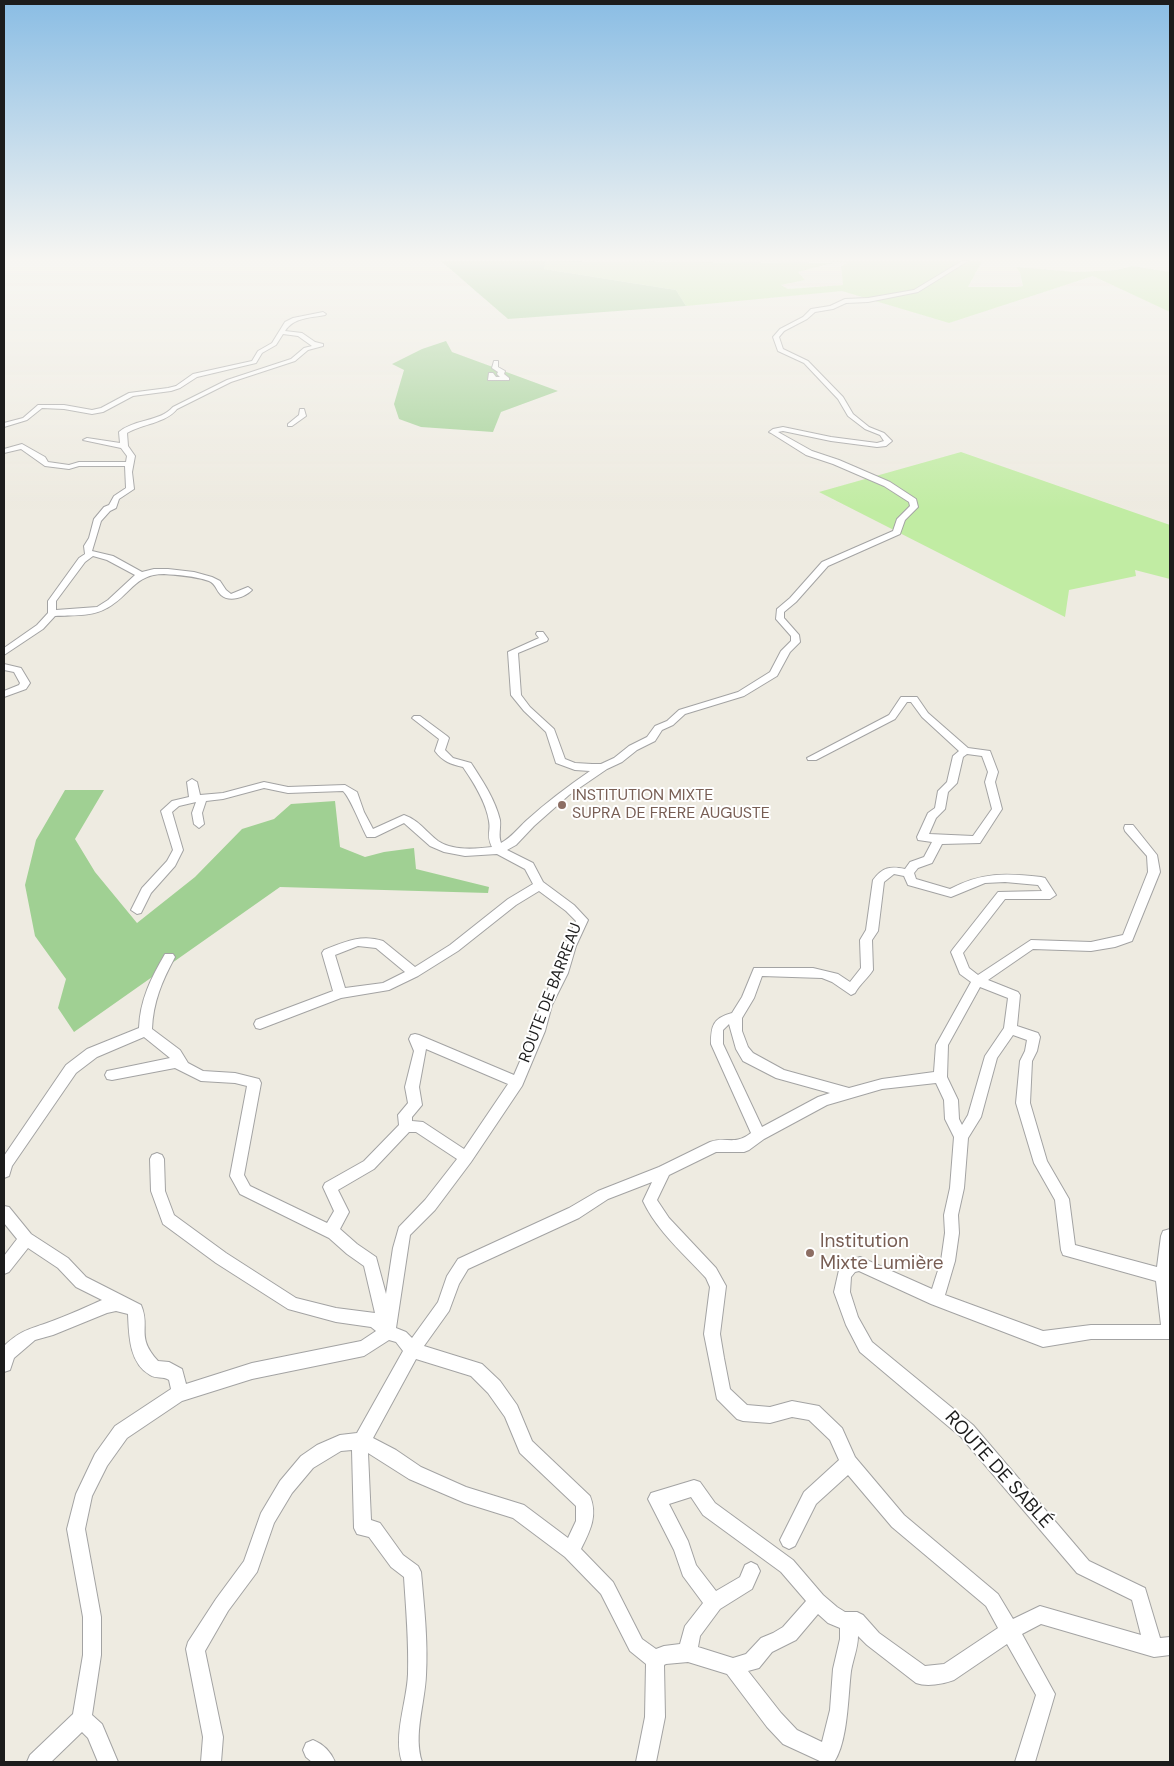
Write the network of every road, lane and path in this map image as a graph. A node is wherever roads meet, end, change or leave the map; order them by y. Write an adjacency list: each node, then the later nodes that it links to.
1 (274, 343): 7 (street)
2 (312, 343): 10 (street)
3 (778, 343): 24 (street)
4 (496, 362): 5 (street)
5 (491, 374)
6 (302, 410): 8 (street)
7 (4, 425)
8 (290, 425)
9 (87, 440): 10 (street)
10 (124, 446): 12 (street)
11 (4, 451): 12 (street)
12 (128, 464): 13 (street)
13 (90, 554): 14 (street); 16 (street)
14 (140, 575): 15 (street); 16 (street)
15 (248, 590)
16 (52, 613): 18 (street)
17 (540, 634): 24 (street)
18 (4, 652)
19 (4, 667): 20 (street)
20 (4, 694)
21 (417, 718): 30 (street)
22 (965, 751): 23 (street); 29 (street); 29 (street)
23 (812, 758)
24 (603, 767): 30 (street)
25 (192, 782): 26 (street)
26 (198, 799): 27 (street); 30 (street); 33 (street)
27 (199, 824)
28 (1129, 828): 36 (street)
29 (939, 840): 31 (street)
30 (498, 850): 32 (street, ROUTE DE BARREAU)
31 (908, 874): 36 (street); 38 (street)
32 (539, 885): 35 (street); 45 (street, ROUTE DE BARREAU)
33 (137, 910)
34 (170, 957): 41 (street)
35 (414, 973): 37 (street); 37 (street)
36 (978, 981): 40 (street); 44 (street)
37 (340, 993): 39 (street)
38 (736, 1017): 46 (street); 48 (street)
39 (260, 1024)
40 (1010, 1029): 49 (street); 59 (street)
41 (145, 1031): 42 (street); 53 (street)
42 (178, 1062): 43 (street); 55 (street)
43 (112, 1075)
44 (940, 1077): 46 (street); 49 (street)
45 (517, 1082): 47 (street); 50 (street, ROUTE DE BARREAU)
46 (848, 1093): 48 (street)
47 (406, 1127): 50 (street); 55 (street)
48 (759, 1135): 52 (street)
49 (960, 1137): 60 (street)
50 (466, 1158): 62 (street, ROUTE DE BARREAU)
51 (157, 1159): 62 (street)
52 (664, 1171): 64 (street); 68 (street)
53 (4, 1172)
54 (4, 1212): 57 (street)
55 (330, 1231): 62 (street)
56 (1170, 1236): 59 (street)
57 (26, 1239): 58 (street); 61 (street)
58 (4, 1267)
59 (1163, 1276): 63 (street)
60 (936, 1299): 63 (street, ROUTE DE SABLÉ); 76 (street, ROUTE DE SABLÉ)
61 (136, 1310): 65 (street); 66 (street)
62 (388, 1332): 64 (street); 66 (street)
63 (1170, 1332)
64 (412, 1350): 67 (street); 70 (street)
65 (4, 1364)
66 (180, 1394): 80 (street)
67 (362, 1441): 70 (street); 83 (street); 84 (street)
68 (849, 1463): 69 (street); 75 (street)
69 (789, 1540)
70 (571, 1552): 78 (street)
71 (751, 1572): 73 (street)
72 (817, 1601): 73 (street, ROUTE DE SABLÉ); 74 (street, ROUTE DE SABLÉ); 79 (street)
73 (714, 1603): 77 (street)
74 (849, 1623): 75 (street, ROUTE DE SABLÉ); 79 (street)
75 (1010, 1631): 76 (street, ROUTE DE SABLÉ); 86 (street)
76 (1162, 1647)
77 (688, 1653): 78 (street); 79 (street)
78 (655, 1660): 85 (street)
79 (733, 1667)
80 (82, 1719): 81 (street); 82 (street)
81 (37, 1762)
82 (108, 1762)
83 (211, 1762)
84 (412, 1762)
85 (646, 1762)
86 (1025, 1762)

